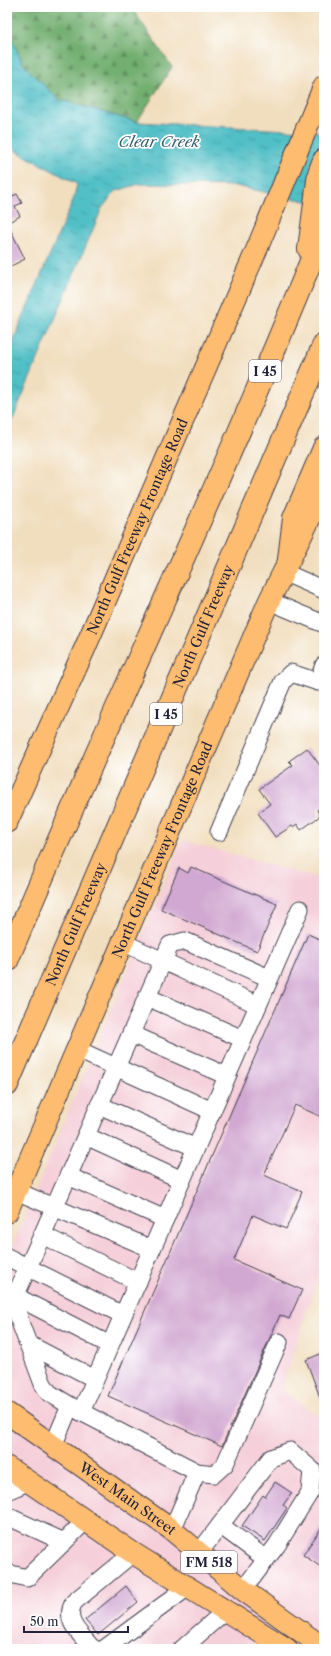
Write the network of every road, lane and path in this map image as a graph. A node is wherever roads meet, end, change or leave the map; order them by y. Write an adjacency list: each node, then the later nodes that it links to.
1 (324, 86): 14 (main road, North Gulf Freeway Frontage Road)
2 (324, 160): 4 (highway)
3 (324, 230): 4 (highway, I 45)
4 (306, 273): 19 (highway, I 45)
5 (324, 344): 28 (highway, North Gulf Freeway / I 45)
6 (324, 448): 8 (highway)
7 (324, 490): 8 (main road, North Gulf Freeway Frontage Road)
8 (286, 565): 9 (street); 10 (main road, North Gulf Freeway Frontage Road)
9 (324, 590)
10 (269, 601): 11 (street); 17 (main road, North Gulf Freeway Frontage Road)
11 (324, 624)
12 (324, 665): 13 (street)
13 (321, 683): 15 (street)
14 (7, 822)
15 (219, 832)
16 (300, 909): 20 (street)
17 (122, 942): 18 (street); 25 (main road, North Gulf Freeway Frontage Road)
18 (163, 960): 20 (street); 21 (street); 22 (street)
19 (7, 961)
20 (269, 978): 22 (street)
21 (147, 997): 23 (street); 24 (street)
22 (258, 1005): 24 (street)
23 (131, 1034): 26 (street); 27 (street)
24 (243, 1039): 27 (street)
25 (76, 1049): 26 (street); 35 (main road, North Gulf Freeway Frontage Road)
26 (116, 1066): 29 (street); 30 (street)
27 (227, 1076): 30 (street)
28 (7, 1085)
29 (100, 1105): 31 (street); 32 (street)
30 (212, 1111): 32 (street)
31 (86, 1136): 33 (street); 34 (street)
32 (196, 1148): 34 (street)
33 (68, 1176): 36 (street); 38 (street)
34 (182, 1180): 38 (street)
35 (16, 1191): 36 (street); 37 (main road, North Gulf Freeway Frontage Road)
36 (55, 1206): 39 (street); 40 (street)
37 (7, 1212)
38 (165, 1219): 40 (street)
39 (42, 1235): 42 (street); 43 (street)
40 (152, 1249): 43 (street)
41 (7, 1257): 42 (street)
42 (28, 1267): 44 (street); 45 (street)
43 (138, 1282): 45 (street)
44 (15, 1296): 47 (street); 48 (street)
45 (123, 1315): 48 (street)
46 (279, 1342): 54 (street)
47 (28, 1344): 49 (street); 50 (street)
48 (110, 1345): 49 (street)
49 (95, 1379): 50 (street)
50 (76, 1409): 52 (street); 54 (street)
51 (7, 1413): 52 (main road, FM 518)
52 (48, 1442): 60 (main road, West Main Street / FM 518)
53 (7, 1467): 55 (main road, FM 518)
54 (197, 1472): 60 (street)
55 (28, 1482): 56 (street); 58 (main road, FM 518)
56 (7, 1491)
57 (7, 1516): 61 (street)
58 (85, 1520): 61 (street); 62 (main road, FM 518)
59 (220, 1525): 63 (street); 64 (street); 64 (street)
60 (172, 1530): 63 (main road, West Main Street / FM 518)
61 (64, 1542): 65 (street)
62 (133, 1553): 66 (main road, FM 518); 70 (street)
63 (199, 1553): 67 (main road, West Main Street / FM 518)
64 (266, 1559): 67 (street)
65 (7, 1573)
66 (188, 1587): 68 (main road, FM 518); 71 (street)
67 (243, 1590): 69 (main road, West Main Street / FM 518)
68 (224, 1611): 72 (street); 73 (main road, FM 518)
69 (324, 1648)
70 (95, 1649)
71 (104, 1649)
72 (182, 1649)
73 (287, 1649)

